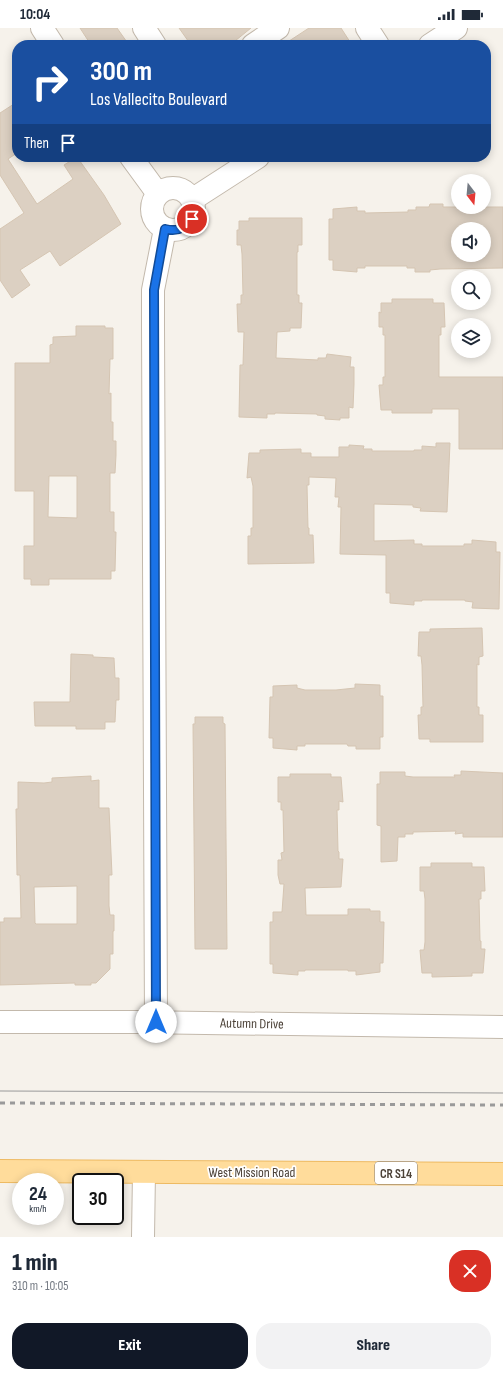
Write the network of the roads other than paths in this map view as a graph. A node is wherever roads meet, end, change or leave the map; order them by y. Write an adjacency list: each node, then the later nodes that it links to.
1 (42, 28): 6 (street)
2 (144, 28): 7 (street)
3 (278, 28): 8 (street)
4 (367, 28): 9 (street)
5 (456, 28): 10 (street)
6 (50, 40)
7 (152, 40)
8 (260, 40)
9 (375, 40)
10 (438, 40)
11 (135, 162): 13 (street)
12 (250, 162): 14 (street)
13 (158, 194): 14 (street); 15 (street)
14 (193, 200): 15 (street)
15 (165, 229): 17 (street)
16 (0, 1022): 17 (street, Autumn Drive)
17 (156, 1022): 18 (street, Autumn Drive)
18 (503, 1027)
19 (0, 1171): 20 (main road, West Mission Road / CR S14)
20 (144, 1172): 21 (main road, West Mission Road / CR S14); 22 (street)
21 (503, 1174)
22 (143, 1237)

